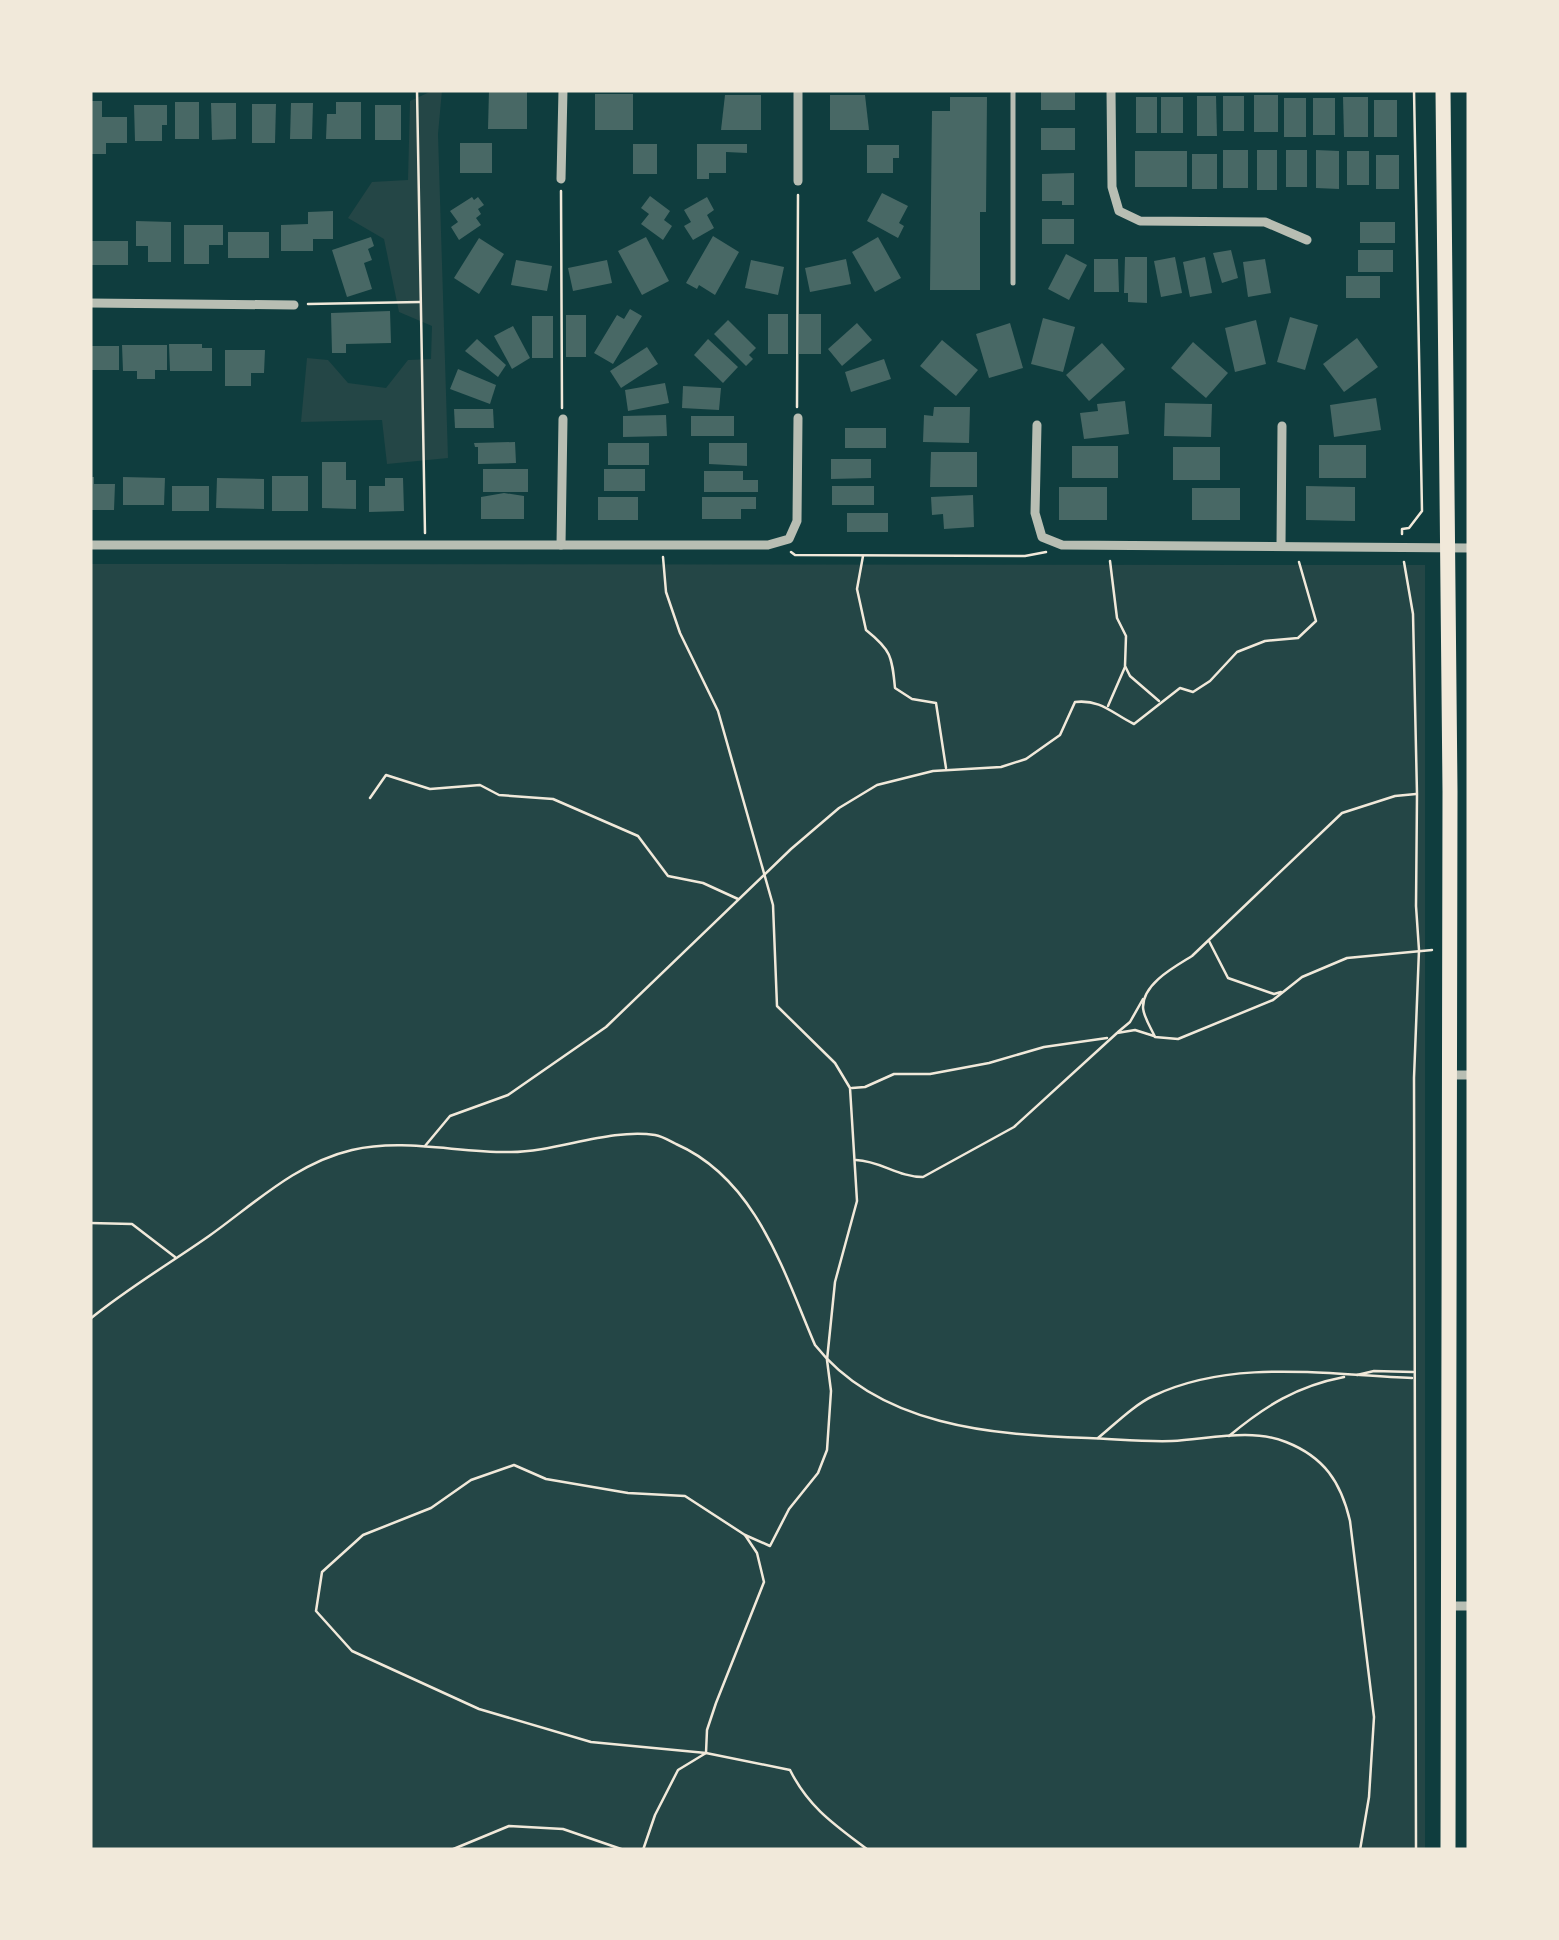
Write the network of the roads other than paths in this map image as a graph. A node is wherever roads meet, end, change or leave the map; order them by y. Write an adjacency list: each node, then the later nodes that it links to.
1 (563, 90): 6 (street)
2 (798, 90): 7 (street)
3 (1013, 90): 9 (lane)
4 (1111, 90): 8 (street)
5 (1444, 90): 20 (main road)
6 (561, 179)
7 (798, 181)
8 (1307, 240)
9 (1013, 282)
10 (90, 303): 11 (street)
11 (294, 305)
12 (798, 418): 17 (street)
13 (563, 419): 17 (street)
14 (1037, 425): 18 (street)
15 (1282, 426): 18 (street)
16 (90, 545): 17 (street)
17 (561, 545)
18 (1287, 545): 20 (street)
19 (1469, 548): 20 (street)
20 (1449, 549): 21 (main road)
21 (1450, 1075): 22 (street); 23 (main road)
22 (1469, 1075)
23 (1447, 1606): 24 (street); 25 (main road)
24 (1469, 1606)
25 (1448, 1850)

